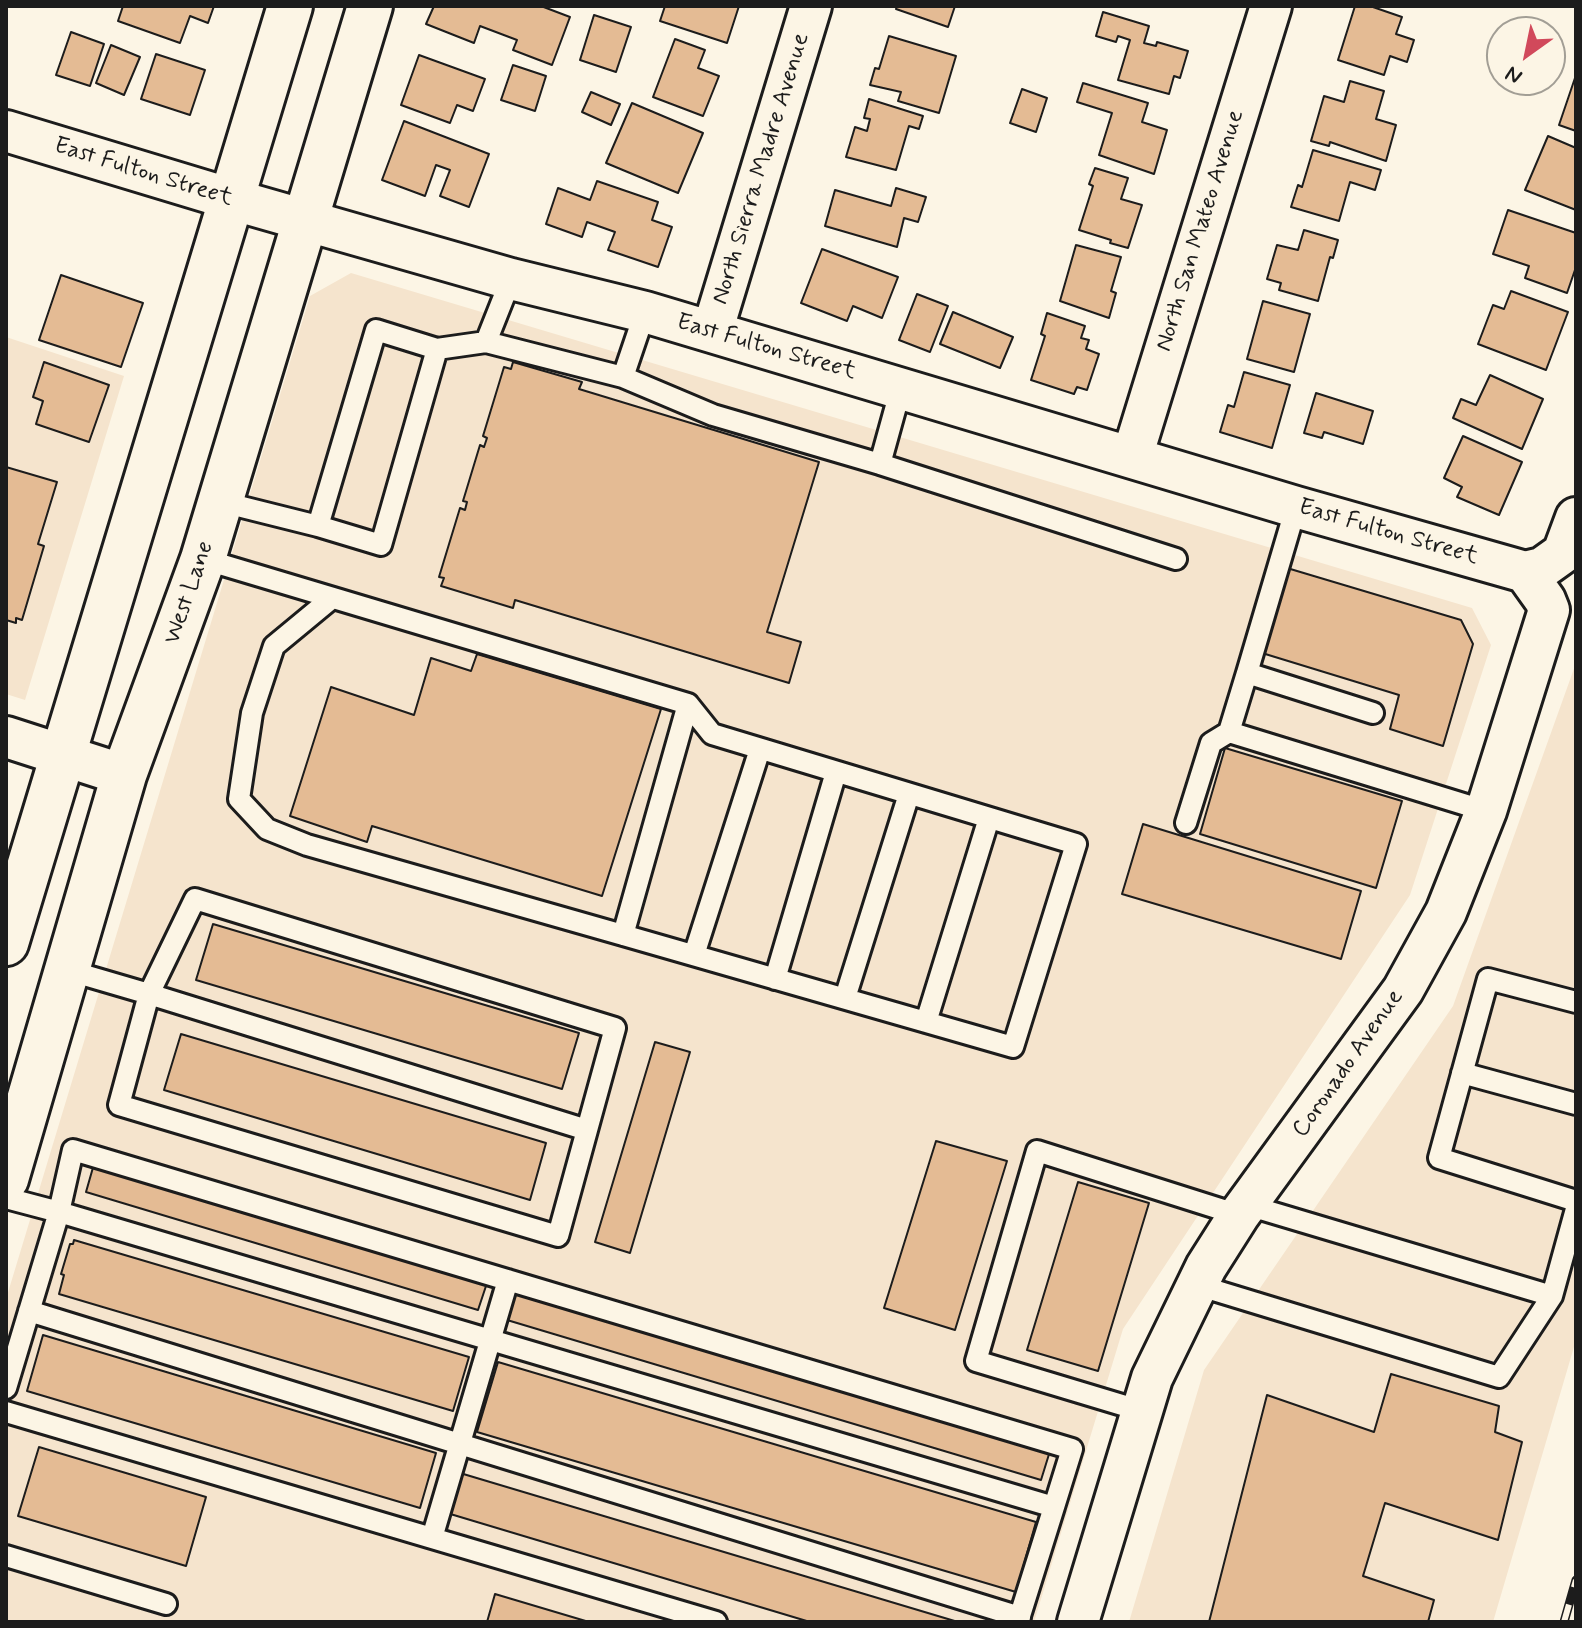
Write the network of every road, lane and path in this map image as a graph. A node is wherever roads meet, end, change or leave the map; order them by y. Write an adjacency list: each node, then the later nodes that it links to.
1 (290, 6): 6 (main road)
2 (370, 6): 7 (main road, West Lane)
3 (811, 6): 10 (street, North Sierra Madre Avenue)
4 (1271, 6): 15 (street, North San Mateo Avenue)
5 (6, 131): 6 (street, East Fulton Street)
6 (231, 199): 7 (street, East Fulton Street); 31 (main road)
7 (304, 220): 8 (street, East Fulton Street); 17 (main road, West Lane)
8 (511, 279): 9 (street, East Fulton Street); 11 (lane)
9 (645, 312): 10 (street, East Fulton Street); 13 (lane)
10 (712, 332): 14 (street, East Fulton Street)
11 (486, 342): 12 (lane); 13 (lane)
12 (437, 349): 19 (lane); 19 (lane)
13 (623, 377): 16 (lane)
14 (901, 388): 15 (street, East Fulton Street); 16 (lane)
15 (1132, 457): 18 (street, East Fulton Street)
16 (880, 464): 22 (lane)
17 (221, 499): 19 (lane); 21 (main road, West Lane)
18 (1296, 507): 23 (street, East Fulton Street); 25 (lane)
19 (318, 526)
20 (1572, 532): 23 (street)
21 (203, 559): 24 (lane); 33 (main road, West Lane)
22 (1176, 559)
23 (1525, 572): 35 (street, Coronado Avenue)
24 (332, 598): 26 (lane); 38 (lane)
25 (1247, 673): 27 (lane); 28 (lane)
26 (688, 704): 30 (lane); 38 (lane)
27 (1373, 713)
28 (1229, 732): 35 (lane); 37 (lane)
29 (6, 737): 31 (street)
30 (760, 749): 32 (lane); 40 (lane)
31 (63, 755): 33 (street); 39 (main road)
32 (836, 772): 34 (lane); 42 (lane)
33 (124, 775): 41 (main road, West Lane)
34 (909, 794): 36 (lane); 44 (lane)
35 (1486, 811): 54 (street, Coronado Avenue)
36 (989, 818): 46 (lane); 46 (lane)
37 (1186, 823)
38 (623, 935): 40 (lane)
39 (6, 943)
40 (694, 955): 42 (lane)
41 (67, 970): 43 (lane); 50 (main road, West Lane)
42 (775, 979): 44 (lane)
43 (149, 994): 49 (lane); 49 (lane); 49 (lane)
44 (845, 998): 46 (lane)
45 (1576, 1002): 47 (lane)
46 (926, 1022)
47 (1462, 1073): 48 (lane); 52 (lane)
48 (1576, 1104)
49 (587, 1130)
50 (6, 1179)
51 (6, 1198): 55 (lane)
52 (1576, 1201)
53 (1576, 1209): 58 (lane)
54 (1243, 1210): 57 (street, Coronado Avenue); 58 (lane); 62 (lane)
55 (59, 1212): 56 (lane); 59 (lane); 60 (lane)
56 (508, 1280): 60 (lane); 65 (lane)
57 (1197, 1285): 58 (lane); 62 (street, Coronado Avenue)
58 (1552, 1296)
59 (29, 1311): 61 (lane); 64 (lane)
60 (491, 1340): 64 (lane); 65 (lane)
61 (6, 1388)
62 (1142, 1411): 71 (street, Coronado Avenue)
63 (6, 1412): 66 (lane)
64 (459, 1444): 66 (lane); 69 (lane)
65 (1054, 1507): 69 (lane)
66 (432, 1538): 70 (lane)
67 (6, 1556): 68 (lane)
68 (166, 1604)
69 (1019, 1620)
70 (716, 1622)
71 (1078, 1622)

